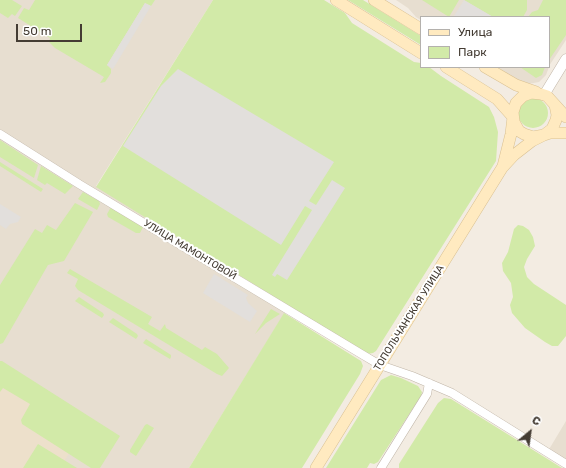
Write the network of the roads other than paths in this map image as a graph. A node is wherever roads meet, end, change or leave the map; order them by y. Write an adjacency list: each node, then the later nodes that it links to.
1 (336, 0): 4 (main road)
2 (374, 0): 3 (main road)
3 (420, 28)
4 (420, 52)
5 (566, 59): 8 (street)
6 (448, 68): 10 (main road)
7 (487, 68): 8 (main road)
8 (540, 94): 9 (main road); 10 (main road)
9 (555, 105): 11 (main road); 14 (main road)
10 (513, 117): 14 (main road); 15 (main road, ТОПОЛЬЧАНСКАЯ УЛИЦА)
11 (566, 117)
12 (566, 133): 14 (main road)
13 (0, 134): 16 (street, УЛИЦА МАМОНТОВОЙ)
14 (544, 135): 15 (main road, ТОПОЛЬЧАНСКАЯ УЛИЦА)
15 (502, 168): 16 (main road, ТОПОЛЬЧАНСКАЯ УЛИЦА)
16 (380, 365): 17 (street, УЛИЦА МАМОНТОВОЙ); 19 (main road, ТОПОЛЬЧАНСКАЯ УЛИЦА)
17 (429, 383): 18 (street, УЛИЦА МАМОНТОВОЙ); 20 (street)
18 (566, 464)
19 (316, 468)
20 (381, 468)

